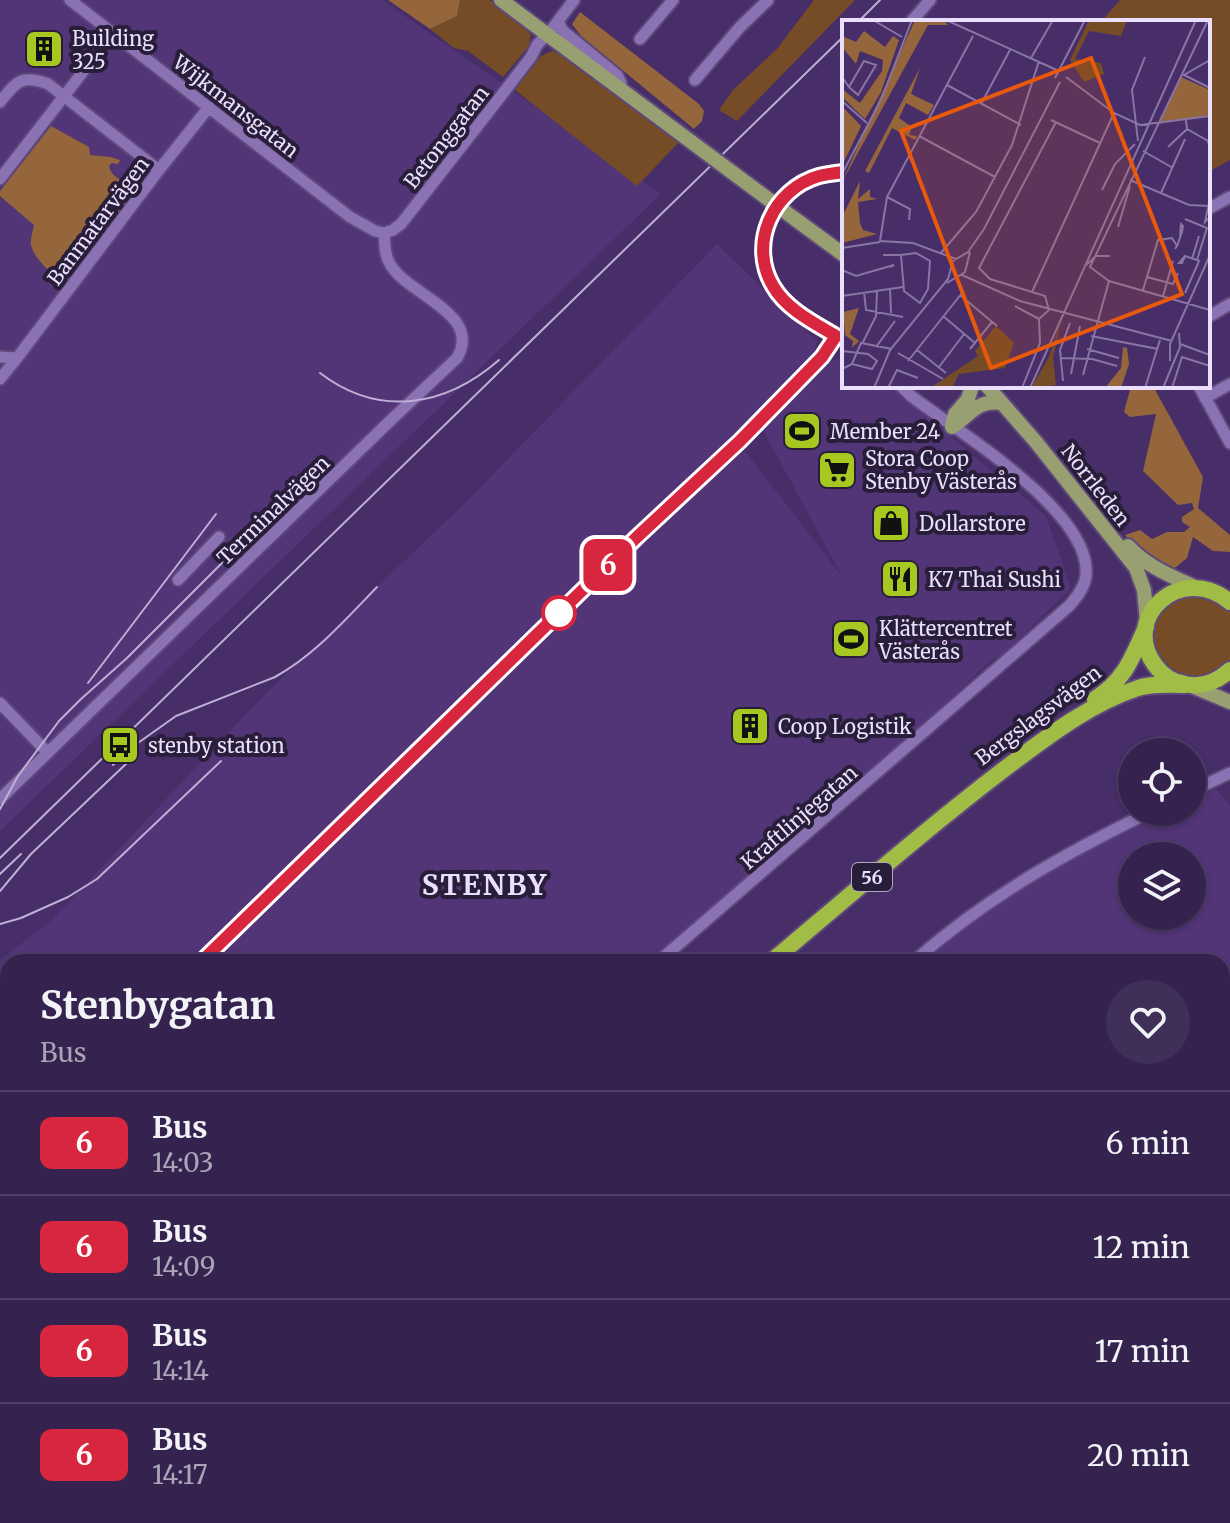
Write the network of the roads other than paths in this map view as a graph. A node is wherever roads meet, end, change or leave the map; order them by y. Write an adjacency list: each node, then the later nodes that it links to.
1 (70, 0): 9 (street, Wijkmansgatan)
2 (501, 0): 10 (main road)
3 (513, 0): 10 (main road)
4 (574, 0): 10 (street, Betonggatan)
5 (673, 0): 11 (street)
6 (768, 0): 12 (street)
7 (930, 0): 8 (street)
8 (913, 20)
9 (113, 33): 13 (street); 16 (street, Wijkmansgatan)
10 (548, 36): 15 (main road); 15 (main road); 22 (street, Betonggatan)
11 (640, 39)
12 (695, 80)
13 (64, 97): 14 (street); 17 (street); 19 (street)
14 (0, 102)
15 (639, 102): 23 (main road, bridge)
16 (209, 107): 17 (street, Banmatarvägen); 22 (street, Wijkmansgatan)
17 (159, 170): 28 (street, Banmatarvägen)
18 (842, 172): 26 (street)
19 (0, 179)
20 (1230, 197): 21 (street)
21 (1210, 208)
22 (384, 233): 50 (street, Terminalvägen)
23 (842, 254)
24 (1230, 304): 25 (street)
25 (1210, 316)
26 (840, 338): 56 (street)
27 (0, 357): 28 (street)
28 (16, 358): 29 (street, Banmatarvägen)
29 (0, 379)
30 (1230, 384): 36 (street)
31 (903, 388): 38 (street, Kraftlinjegatan)
32 (971, 388): 38 (main road)
33 (989, 388): 37 (main road, Norrleden)
34 (997, 388): 42 (main road, Norrleden)
35 (1200, 388): 36 (street)
36 (1205, 398): 39 (street)
37 (1002, 403): 38 (main road); 45 (main road, Norrleden)
38 (952, 427): 57 (street, Kraftlinjegatan)
39 (1230, 443)
40 (219, 537): 41 (street)
41 (178, 580)
42 (1202, 588): 43 (highway, 56); 44 (highway); 45 (highway, 56)
43 (1230, 589)
44 (1230, 602)
45 (1146, 625): 47 (highway); 53 (highway, Bergslagsvägen / 56)
46 (1230, 670): 47 (highway, 56)
47 (1189, 685): 48 (main road); 53 (highway, Bergslagsvägen / 56)
48 (1230, 702)
49 (0, 703): 50 (street)
50 (48, 753): 54 (street, Terminalvägen)
51 (1230, 773): 52 (street)
52 (1206, 784)
53 (973, 792): 58 (highway, Bergslagsvägen / 56)
54 (0, 799)
55 (1122, 826): 59 (street)
56 (209, 954)
57 (667, 954)
58 (781, 954)
59 (922, 954)

